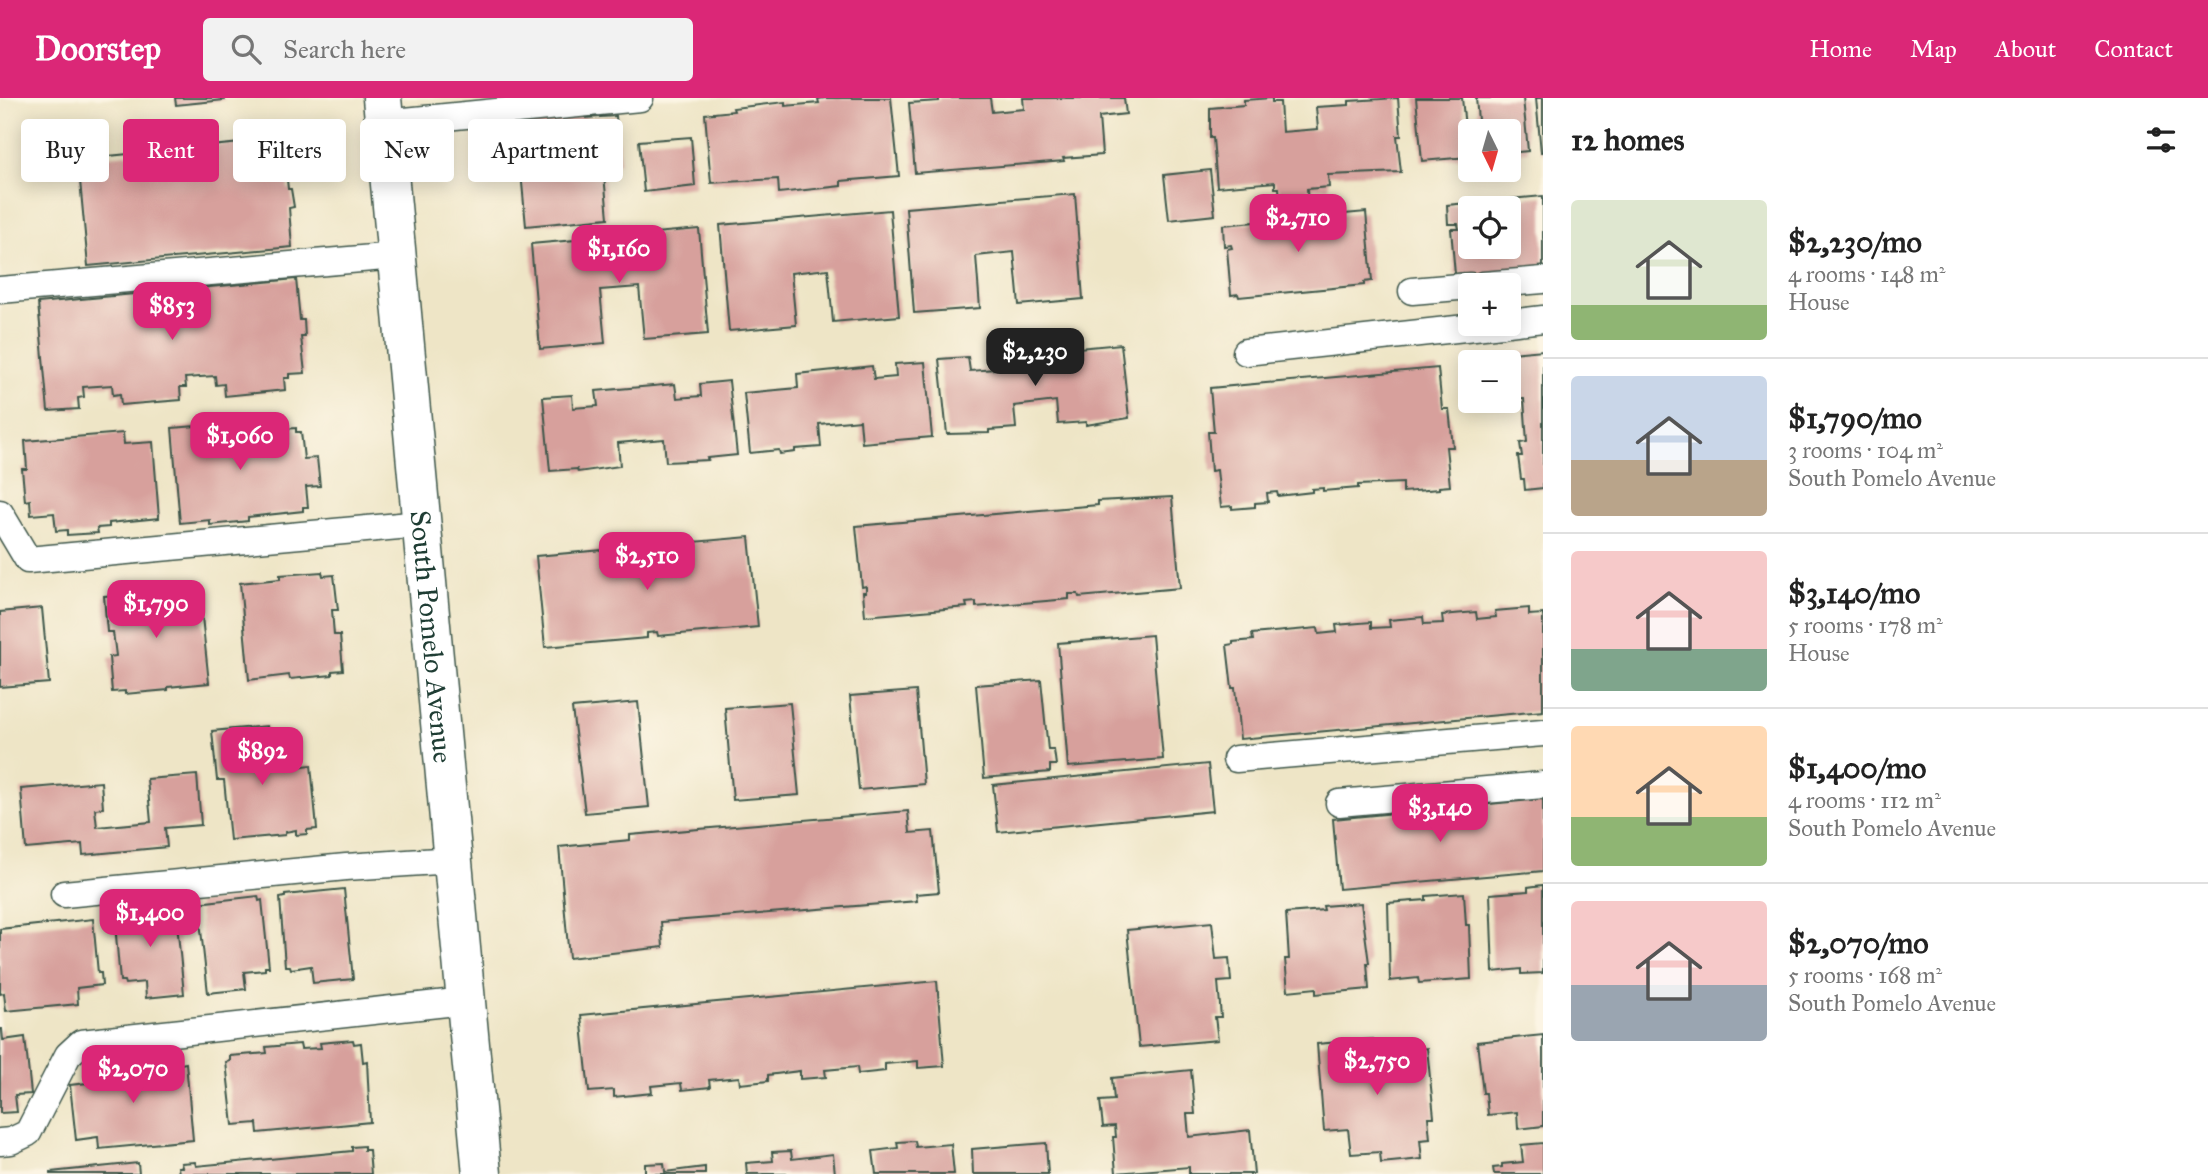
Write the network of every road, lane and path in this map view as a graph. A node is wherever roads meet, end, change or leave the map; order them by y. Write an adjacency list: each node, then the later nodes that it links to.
1 (639, 98): 2 (lane)
2 (383, 111): 3 (street, South Pomelo Avenue)
3 (396, 256): 7 (lane); 14 (street, South Pomelo Avenue)
4 (1543, 280): 5 (lane)
5 (1521, 282)
6 (1458, 287): 8 (lane)
7 (0, 290)
8 (1412, 291)
9 (1543, 319): 10 (lane)
10 (1521, 322)
11 (1458, 329): 12 (lane)
12 (1245, 352)
13 (0, 513): 14 (lane)
14 (421, 524): 19 (street, South Pomelo Avenue)
15 (1543, 733): 16 (lane)
16 (1236, 759)
17 (1543, 785): 18 (lane)
18 (1339, 803)
19 (453, 860): 20 (lane); 21 (street, South Pomelo Avenue)
20 (64, 894)
21 (465, 1001): 22 (lane); 23 (street, South Pomelo Avenue)
22 (0, 1142)
23 (482, 1174)

